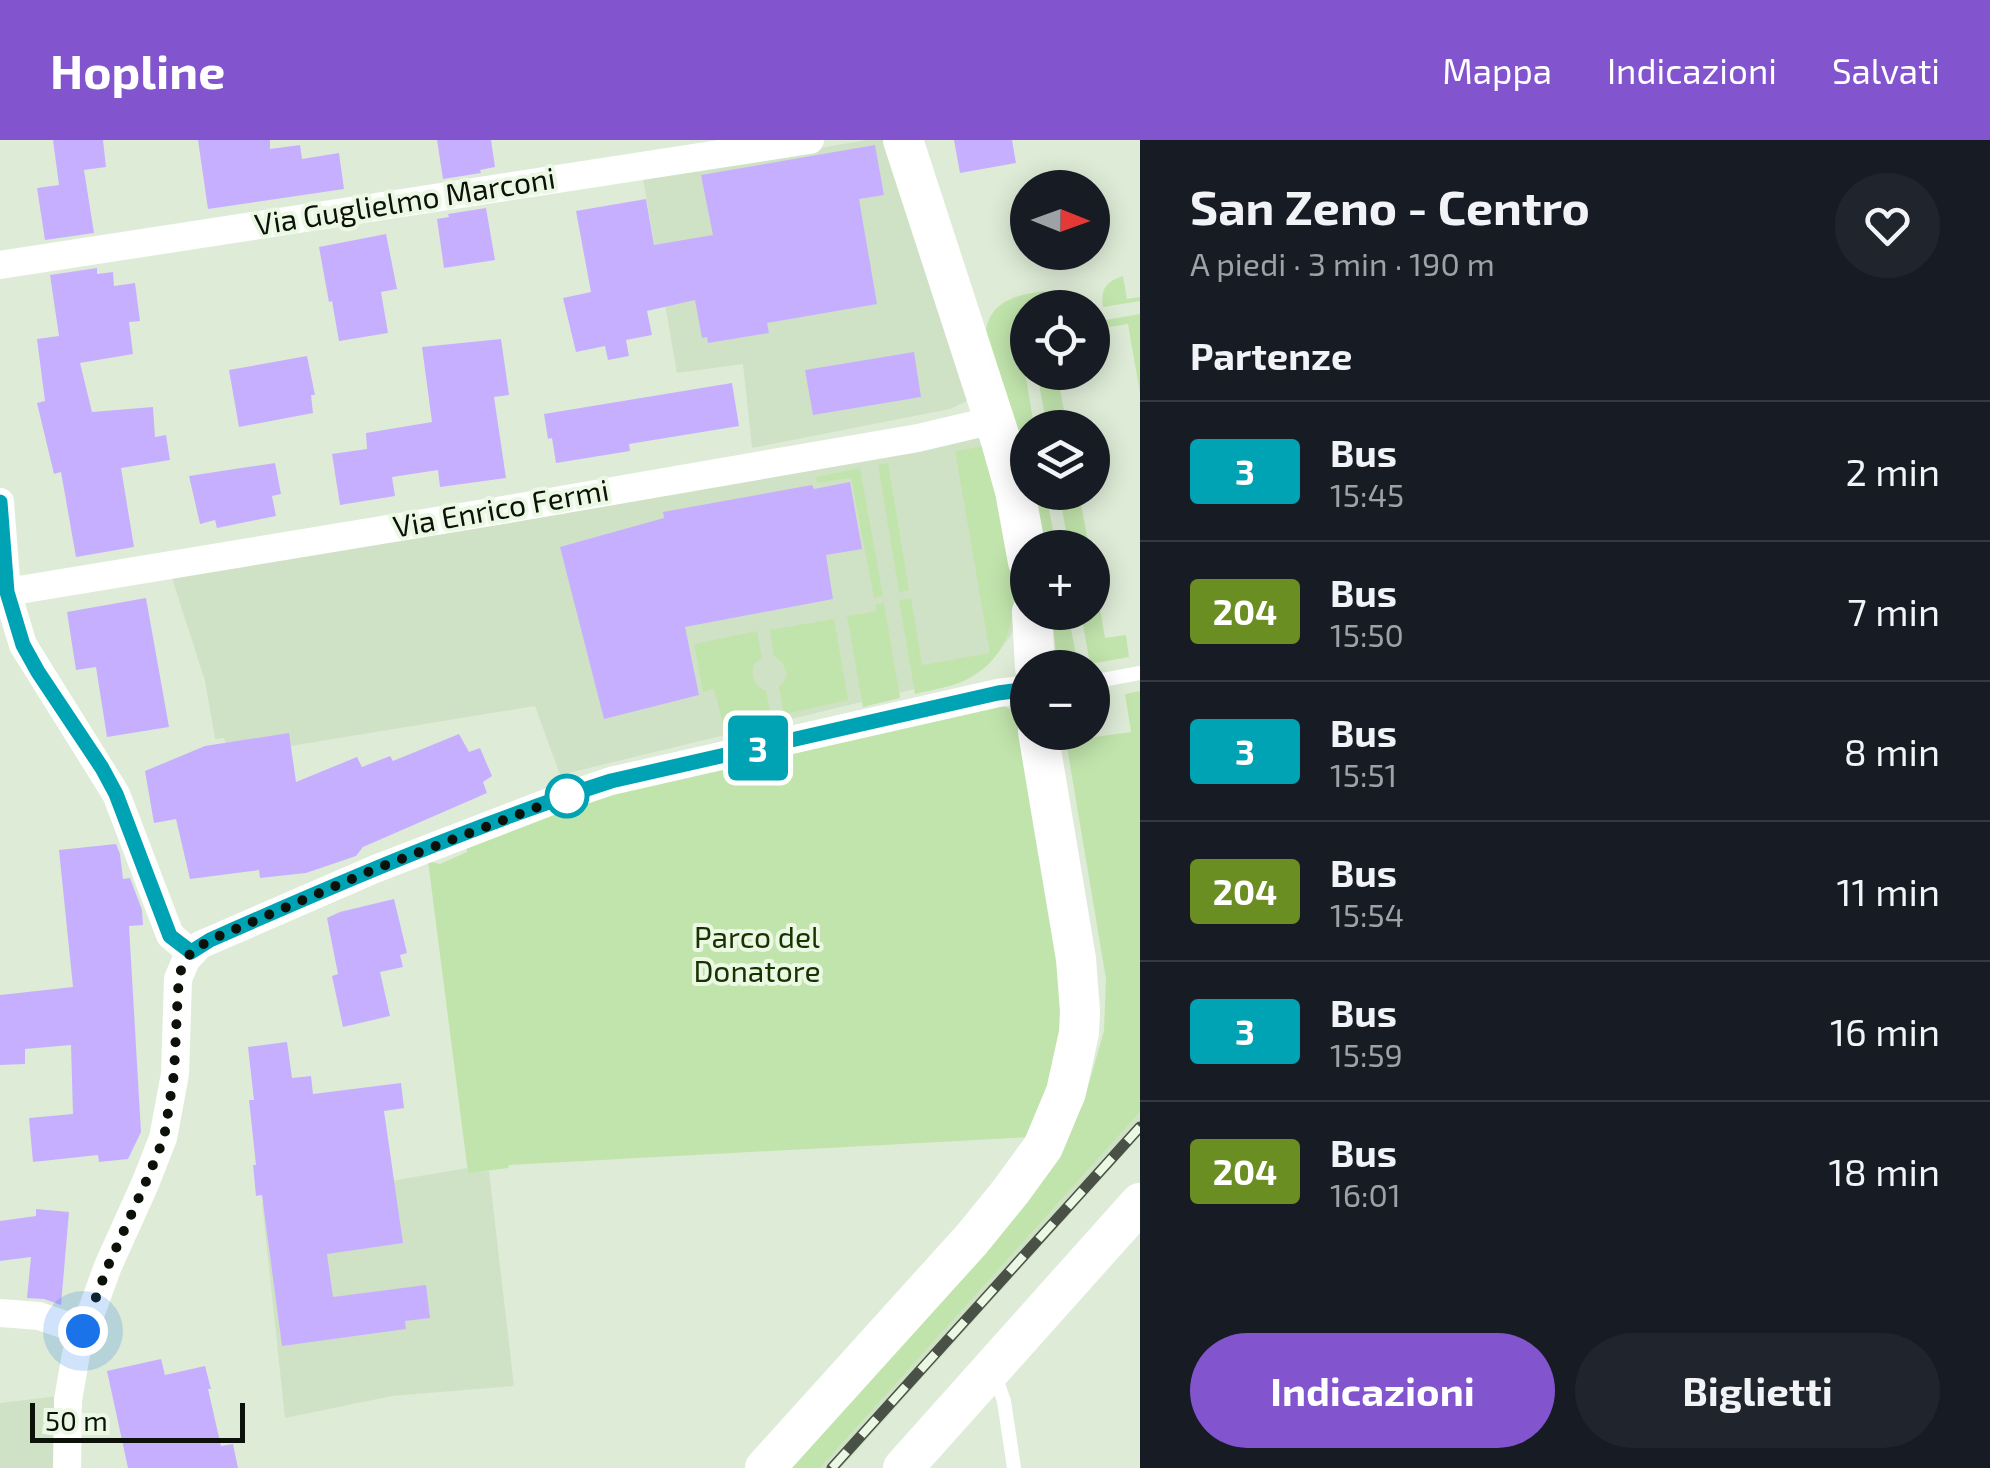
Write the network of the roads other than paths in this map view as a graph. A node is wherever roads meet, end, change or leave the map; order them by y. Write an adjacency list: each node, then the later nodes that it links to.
1 (810, 140): 3 (street, Via Guglielmo Marconi)
2 (903, 140): 4 (street)
3 (0, 265)
4 (994, 420): 6 (street); 7 (street, Via Enrico Fermi)
5 (0, 502): 7 (street)
6 (1022, 530)
7 (7, 592): 12 (street)
8 (1140, 672): 9 (lane)
9 (1110, 678)
10 (1010, 691): 12 (street)
11 (1041, 750): 18 (street)
12 (191, 952): 15 (street)
13 (1140, 1203): 16 (street)
14 (0, 1313): 15 (street)
15 (83, 1331): 17 (street)
16 (992, 1368): 19 (street); 20 (lane)
17 (67, 1468)
18 (765, 1468)
19 (903, 1468)
20 (1014, 1468)

